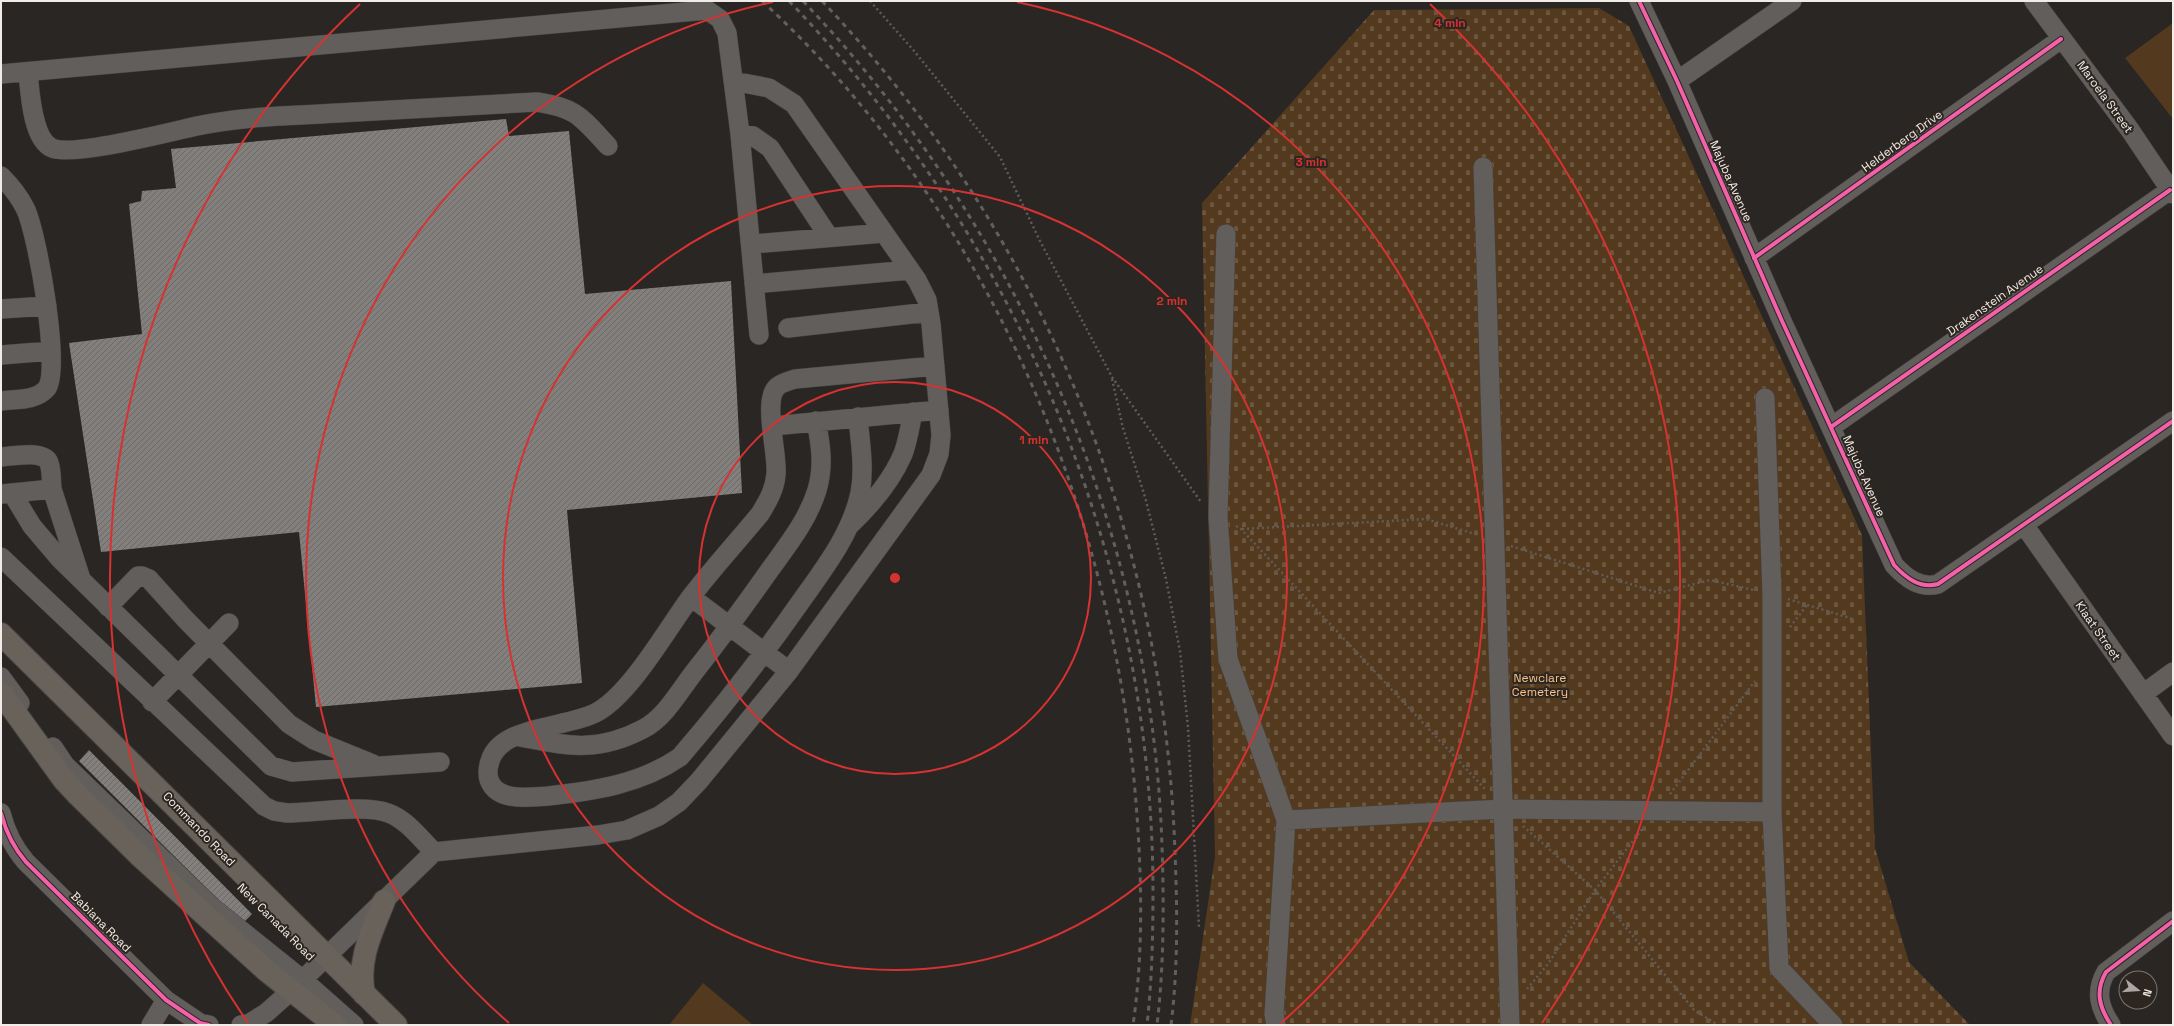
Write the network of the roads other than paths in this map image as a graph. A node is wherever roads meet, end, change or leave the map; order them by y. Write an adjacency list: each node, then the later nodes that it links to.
1 (1639, 1): 8 (street, Majuba Avenue)
2 (1792, 1): 8 (street)
3 (2034, 1): 4 (street, Maroela Street)
4 (2061, 39): 13 (street, Maroela Street); 18 (street, Helderberg Drive)
5 (28, 73): 6 (street); 7 (street); 10 (street)
6 (1, 74)
7 (733, 81): 9 (street); 14 (street)
8 (1677, 81): 18 (street, Majuba Avenue)
9 (740, 134): 16 (street); 17 (street)
10 (608, 146)
11 (1483, 167): 64 (street)
12 (1, 176): 21 (street)
13 (2171, 192): 37 (street, Drakenstein Avenue)
14 (884, 233): 16 (street); 19 (street)
15 (1226, 234): 67 (street)
16 (829, 237): 17 (street)
17 (752, 244): 20 (street)
18 (1754, 258): 37 (street, Majuba Avenue)
19 (910, 270): 20 (street); 23 (street)
20 (754, 284): 25 (street)
21 (46, 306): 22 (street); 26 (street)
22 (1, 309)
23 (929, 312): 24 (street); 28 (street)
24 (788, 328)
25 (759, 335)
26 (51, 351): 27 (street); 30 (street)
27 (1, 355)
28 (935, 366): 31 (street); 36 (street)
29 (1765, 398): 65 (street)
30 (1, 400)
31 (939, 410): 32 (street); 53 (street)
32 (913, 412): 33 (street); 42 (street)
33 (858, 417): 34 (street); 42 (street)
34 (816, 421): 36 (street); 48 (street)
35 (2173, 421): 41 (street, Majuba Avenue)
36 (773, 426): 45 (street)
37 (1831, 427): 41 (street, Majuba Avenue)
38 (1, 457): 39 (street)
39 (52, 489): 40 (street); 44 (street)
40 (6, 494): 44 (street)
41 (2024, 525): 58 (street, Kiaat Street)
42 (849, 526): 52 (street)
43 (1, 557): 59 (street)
44 (82, 582): 46 (street)
45 (691, 597): 48 (street); 60 (street)
46 (108, 607): 50 (street); 55 (street)
47 (229, 623): 50 (street)
48 (730, 626): 52 (street); 60 (street)
49 (1, 634): 71 (main road, Commando Road)
50 (209, 643): 55 (street); 63 (street)
51 (1, 647): 71 (street, New Canada Road)
52 (765, 653): 53 (street); 60 (street)
53 (789, 671): 68 (street)
54 (2173, 672): 58 (street)
55 (177, 676): 59 (street); 63 (street)
56 (1, 677): 72 (street, New Canada Road)
57 (1, 693): 72 (main road)
58 (2143, 694): 61 (street, Kiaat Street)
59 (152, 702): 68 (street)
60 (515, 736)
61 (2173, 736)
62 (440, 762): 63 (street)
63 (378, 766)
64 (1503, 809): 65 (street); 67 (street); 84 (street)
65 (1772, 812): 85 (street)
66 (1, 813): 74 (street, Babiana Road)
67 (1286, 820): 83 (street)
68 (434, 852): 69 (street)
69 (384, 900): 71 (street); 73 (main road)
70 (2173, 921): 75 (street)
71 (323, 961): 72 (street); 73 (main road, Commando Road); 81 (street, New Canada Road)
72 (297, 985): 78 (street); 79 (main road); 80 (street, New Canada Road)
73 (364, 994): 82 (main road, Commando Road)
74 (166, 1000): 76 (street); 77 (street, Babiana Road)
75 (2107, 1019)
76 (151, 1025)
77 (209, 1025)
78 (241, 1025)
79 (335, 1025)
80 (354, 1025)
81 (383, 1025)
82 (396, 1025)
83 (1276, 1025)
84 (1510, 1025)
85 (1833, 1025)

